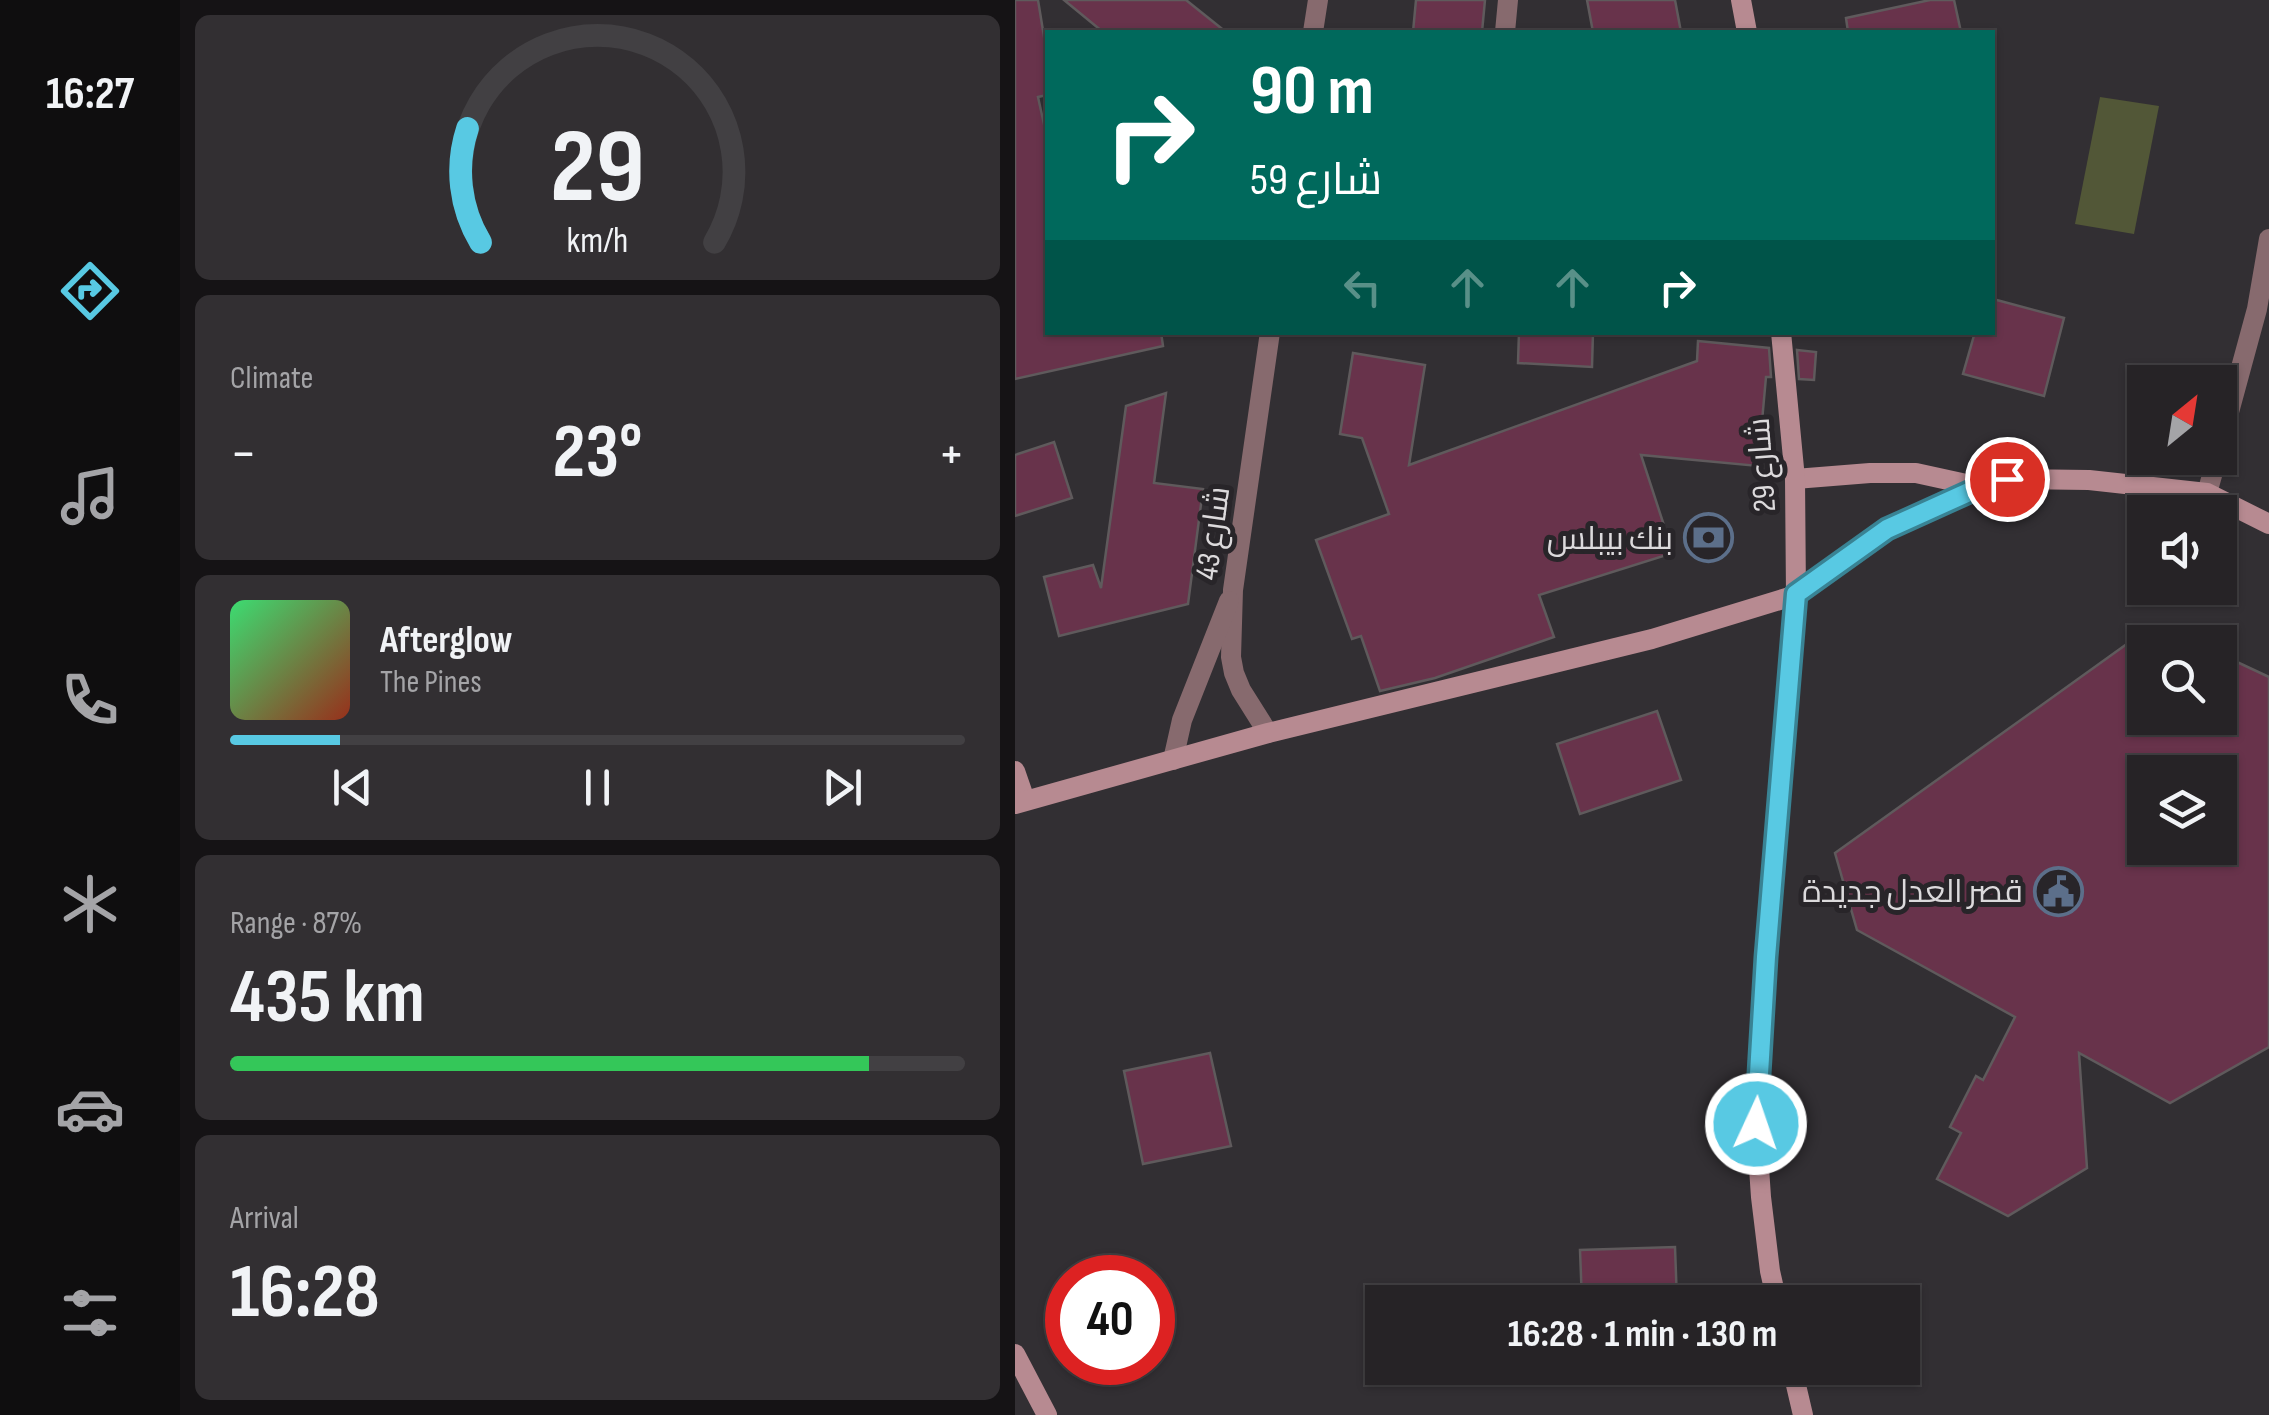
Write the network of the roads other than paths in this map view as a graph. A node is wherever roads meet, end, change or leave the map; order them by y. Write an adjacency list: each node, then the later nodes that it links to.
1 (1318, 0): 4 (street)
2 (1508, 0): 5 (street)
3 (1741, 0): 6 (street)
4 (1313, 30)
5 (1505, 30)
6 (1747, 30)
7 (2269, 239): 10 (street)
8 (1270, 335): 16 (street, شارع 43)
9 (1781, 335): 12 (street, شارع 29)
10 (2237, 383)
11 (2212, 475): 14 (street)
12 (1795, 479): 13 (street); 17 (street, شارع 29)
13 (1980, 487): 14 (street); 17 (street)
14 (2207, 494): 15 (street)
15 (2269, 524)
16 (1233, 590): 18 (street, شارع 43); 19 (street)
17 (1796, 594): 18 (street); 22 (street, شارع 29)
18 (1268, 733): 19 (street)
19 (1173, 760): 21 (street)
20 (1015, 770): 21 (street)
21 (1020, 802)
22 (1774, 1285)
23 (1015, 1354): 25 (street)
24 (1796, 1385): 26 (street)
25 (1047, 1415)
26 (1803, 1415)

